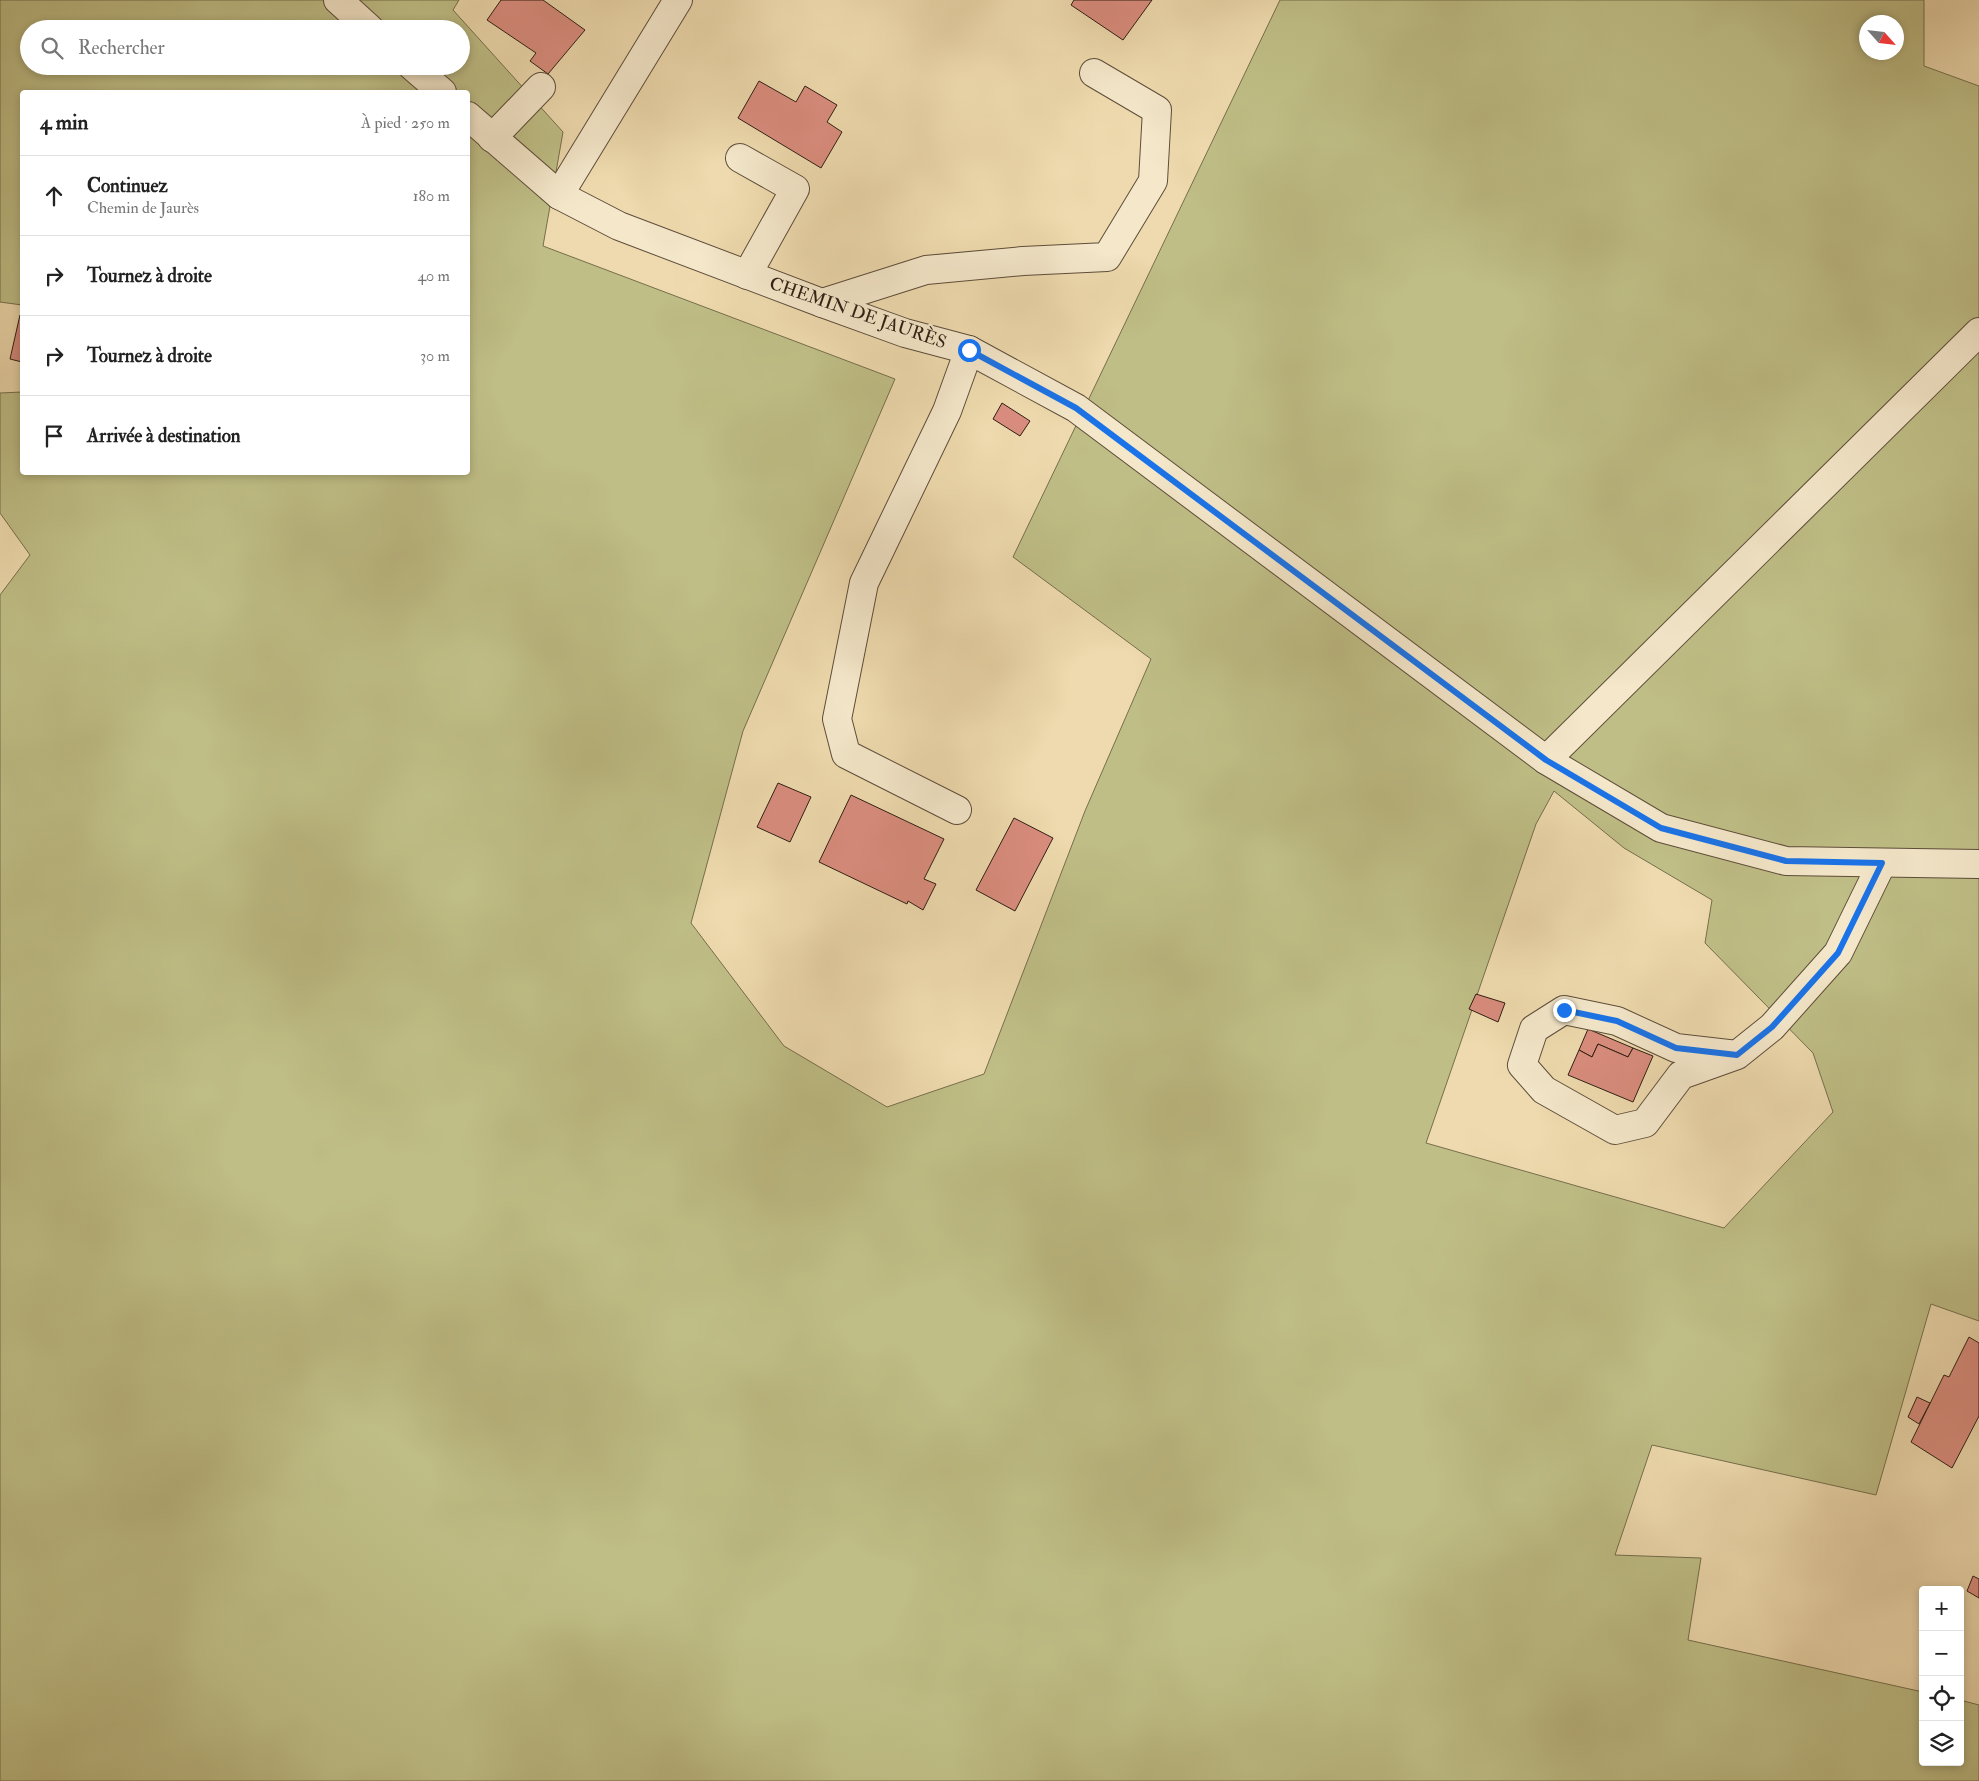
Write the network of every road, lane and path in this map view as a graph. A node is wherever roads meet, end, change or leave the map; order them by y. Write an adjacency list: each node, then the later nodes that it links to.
1 (338, 0): 3 (street)
2 (678, 0): 11 (street)
3 (360, 20)
4 (1094, 73): 13 (street)
5 (422, 75): 7 (street)
6 (541, 87): 9 (street)
7 (440, 90)
8 (470, 118): 9 (street, CHEMIN DE JAURÈS)
9 (492, 138): 11 (street, CHEMIN DE JAURÈS)
10 (740, 158): 12 (street)
11 (559, 195): 12 (street, CHEMIN DE JAURÈS)
12 (747, 274): 13 (street, CHEMIN DE JAURÈS)
13 (822, 304): 15 (street, CHEMIN DE JAURÈS)
14 (1979, 332): 16 (street)
15 (969, 350): 16 (street, CHEMIN DE JAURÈS); 17 (street)
16 (1546, 760): 18 (street, CHEMIN DE JAURÈS)
17 (957, 810)
18 (1882, 863): 19 (street, CHEMIN DE JAURÈS); 20 (street)
19 (1979, 864)
20 (1737, 1055): 20 (street)

